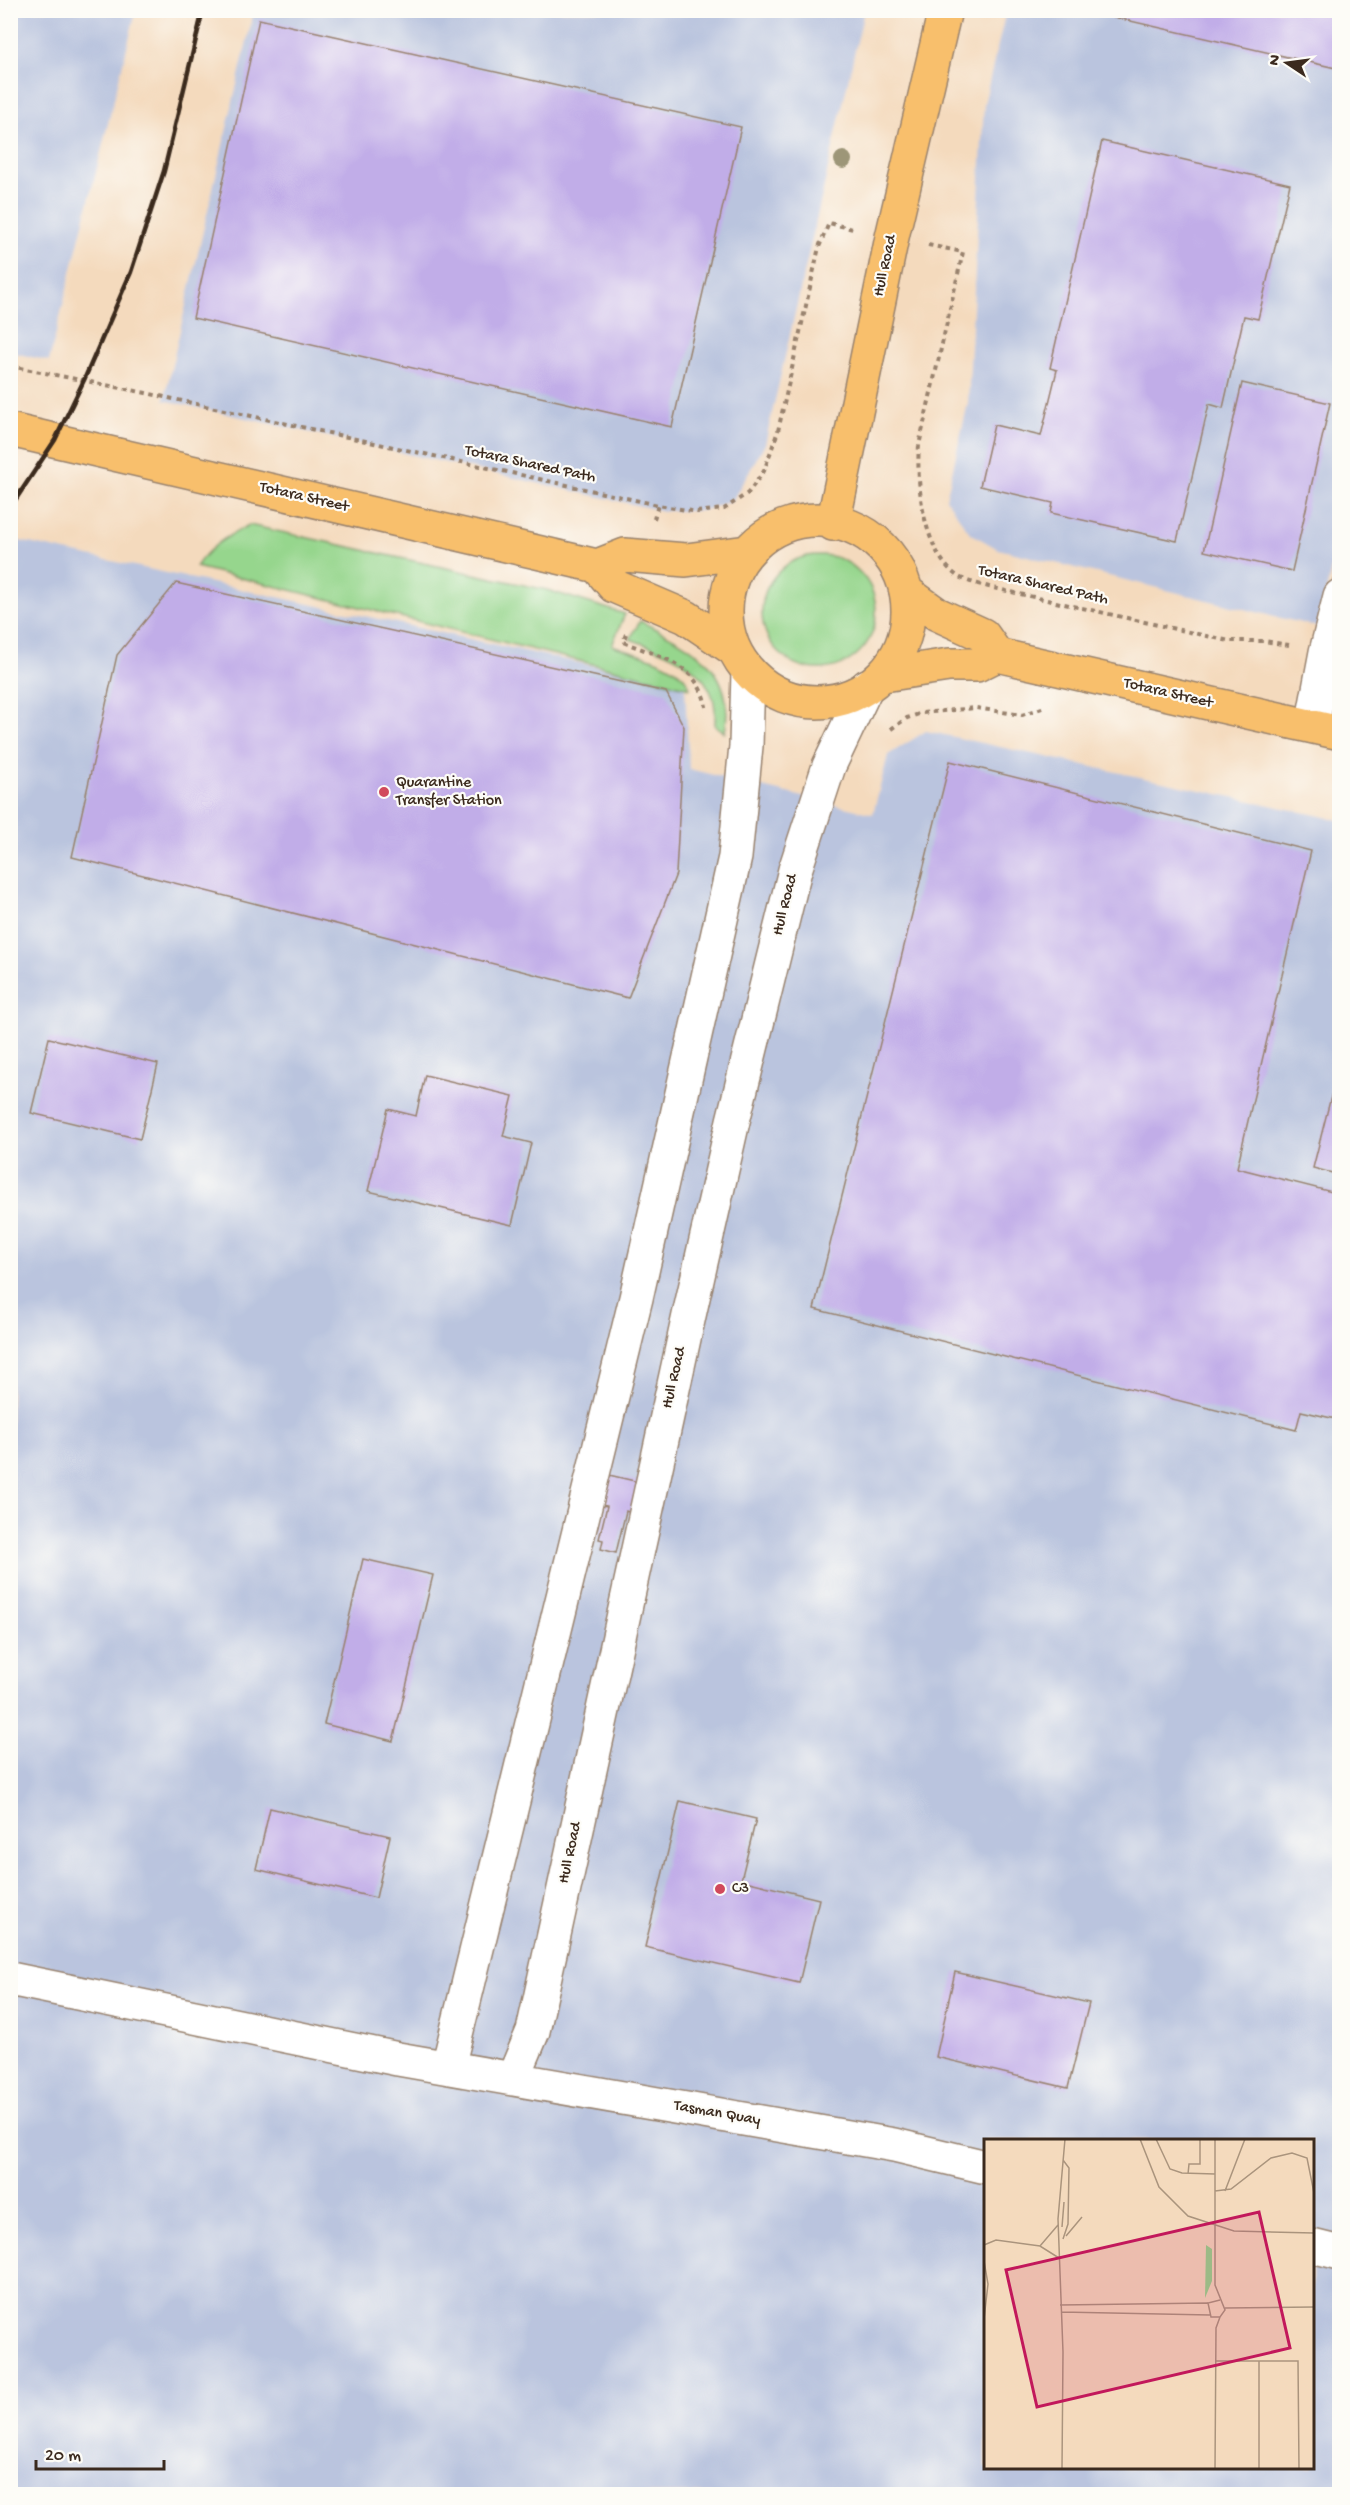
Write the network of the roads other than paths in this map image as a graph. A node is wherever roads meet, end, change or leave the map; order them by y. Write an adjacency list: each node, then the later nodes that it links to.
1 (945, 10): 3 (main road, Hull Road)
2 (10, 430): 5 (main road, Totara Street)
3 (833, 524): 4 (main road); 6 (main road)
4 (747, 552): 5 (main road); 9 (main road)
5 (597, 566): 9 (main road)
6 (908, 593): 8 (main road); 10 (main road)
7 (1340, 596): 11 (street)
8 (997, 655): 10 (main road); 11 (main road, Totara Street)
9 (740, 660): 10 (main road); 13 (street)
10 (875, 681): 14 (street, Hull Road)
11 (1326, 730)
12 (10, 1979): 13 (street, Tasman Quay)
13 (448, 2067): 14 (street, Tasman Quay)
14 (513, 2079): 15 (street, Tasman Quay)
15 (984, 2167)
16 (1314, 2246): 17 (street)
17 (1340, 2253)

